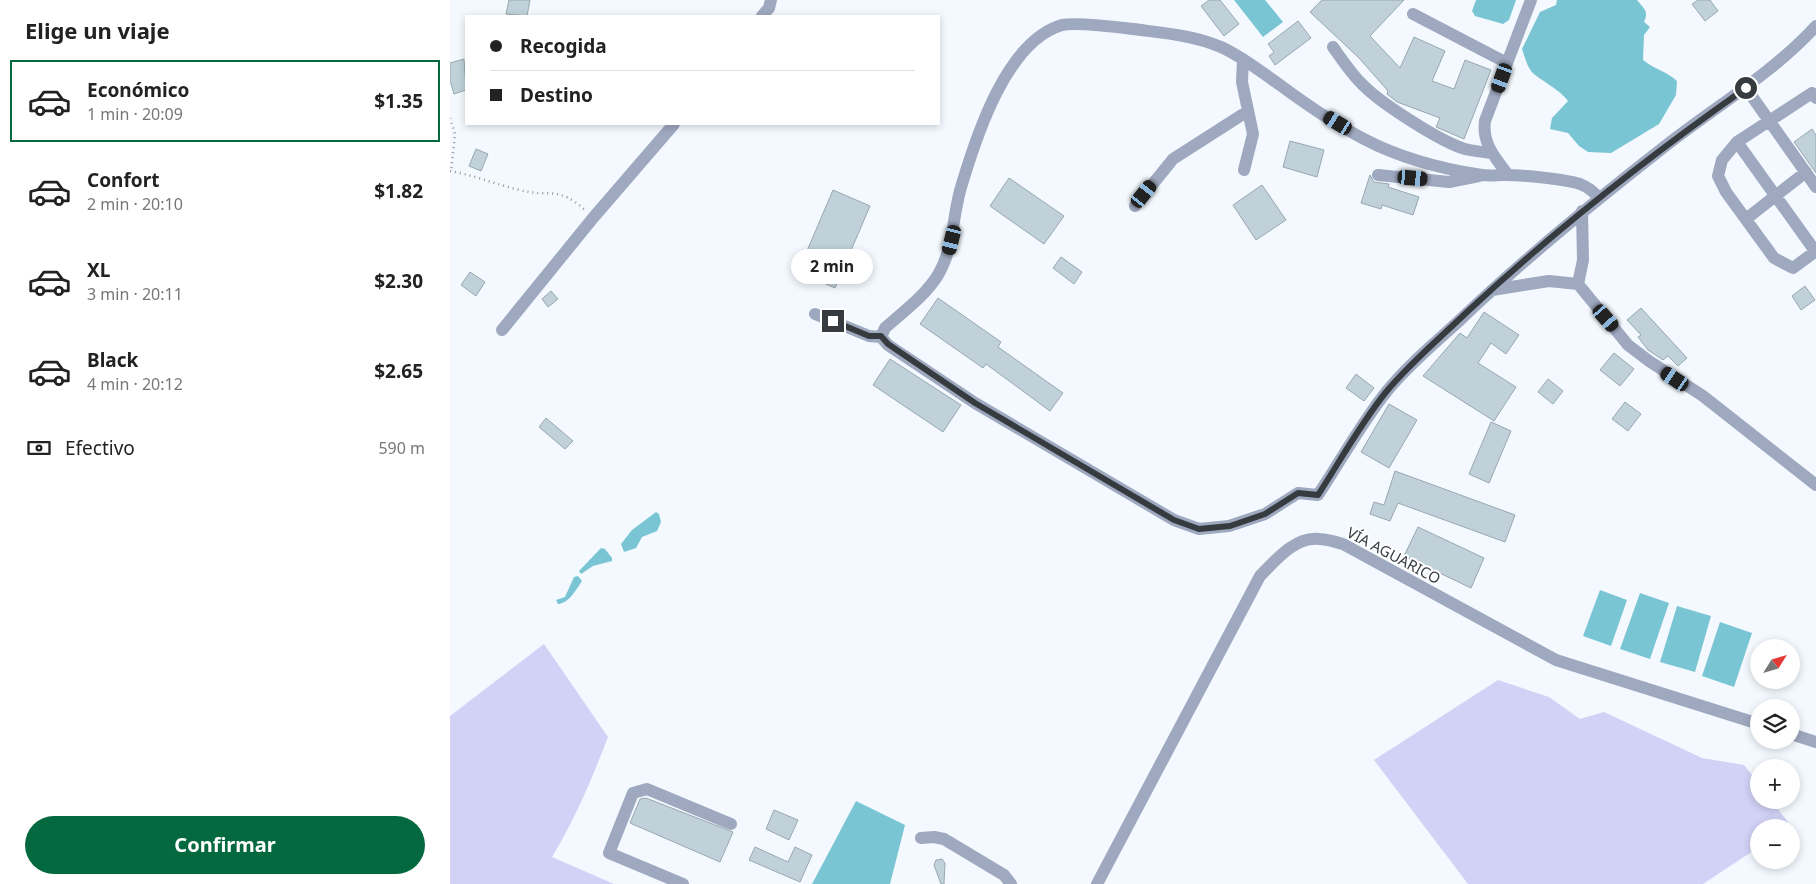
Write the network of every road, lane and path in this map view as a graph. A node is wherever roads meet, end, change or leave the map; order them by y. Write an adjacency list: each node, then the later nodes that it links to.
1 (771, 0): 4 (street)
2 (1531, 0): 8 (street)
3 (1413, 14): 8 (street)
4 (763, 15)
5 (1816, 26): 9 (street)
6 (1334, 47): 16 (street)
7 (1243, 59): 11 (street); 22 (street); 35 (street)
8 (1507, 63): 16 (street)
9 (1746, 88): 13 (street); 25 (street)
10 (1816, 98): 13 (street)
11 (1248, 111): 17 (street); 26 (street)
12 (450, 118): 18 (path)
13 (1770, 121): 15 (street); 19 (street)
14 (673, 125): 28 (street)
15 (1738, 142): 24 (street); 29 (street)
16 (1491, 153): 20 (street)
17 (1244, 170)
18 (450, 171): 28 (path)
19 (1806, 172): 23 (street); 24 (street)
20 (1508, 174): 22 (street); 25 (street)
21 (1378, 175): 22 (street)
22 (1484, 175)
23 (1816, 186)
24 (1776, 196): 29 (street); 30 (street)
25 (1600, 198): 27 (street)
26 (1135, 206)
27 (1582, 211): 31 (street); 32 (street)
28 (593, 218): 34 (street)
29 (1746, 219): 30 (street)
30 (1815, 251)
31 (1578, 284): 32 (street); 36 (street)
32 (1491, 290): 35 (street)
33 (815, 314): 35 (street)
34 (502, 330)
35 (881, 336)
36 (1816, 486)
37 (1750, 721): 44 (street, VÍA AGUARICO)
38 (1800, 737): 39 (street)
39 (1816, 742)
40 (732, 824): 42 (street)
41 (921, 838): 43 (street)
42 (683, 884)
43 (1011, 884)
44 (1097, 884)

